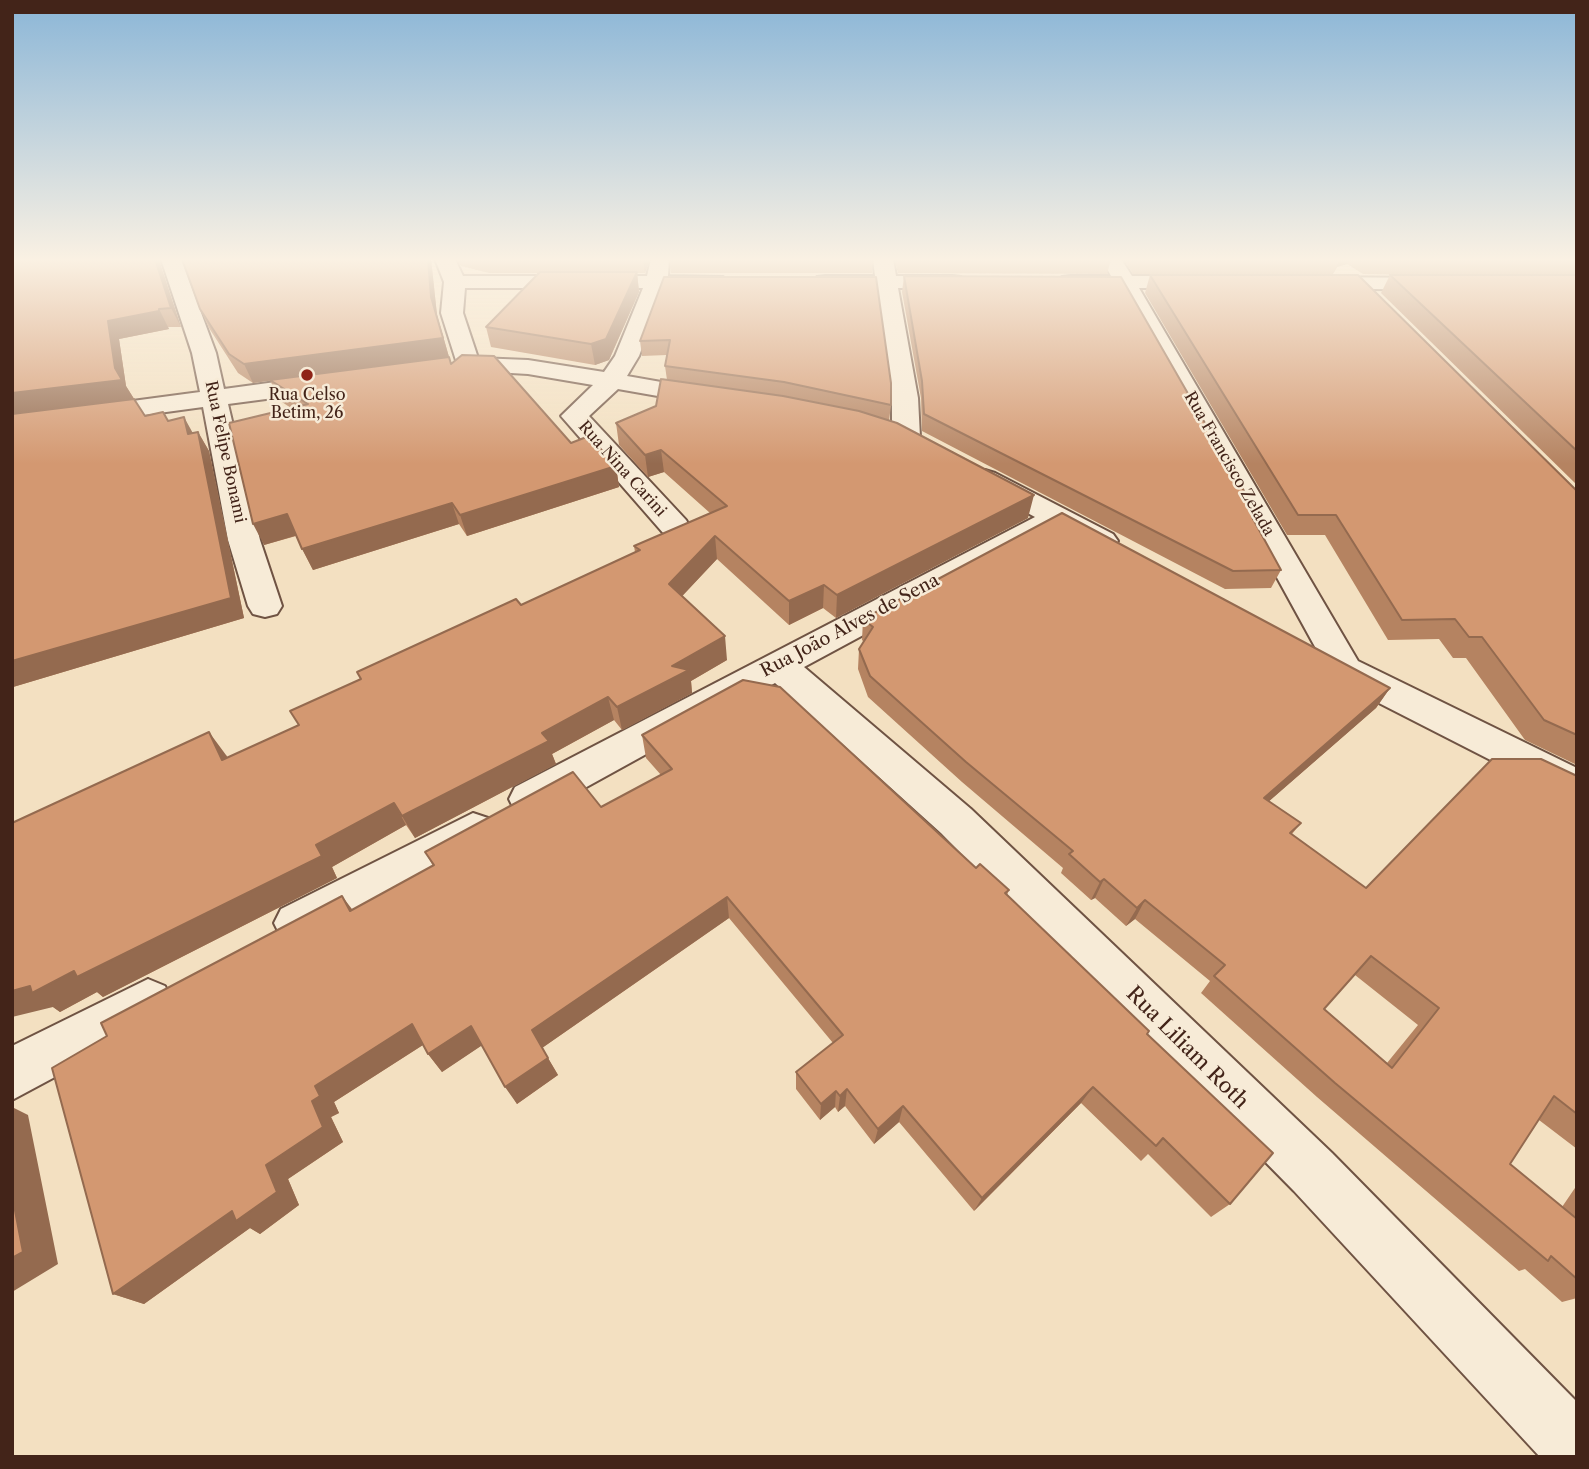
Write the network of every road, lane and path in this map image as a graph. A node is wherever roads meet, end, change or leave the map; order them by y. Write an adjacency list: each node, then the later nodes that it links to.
1 (195, 328): 9 (street, Rua Felipe Bonami)
2 (453, 328): 6 (street)
3 (638, 328): 8 (street, Rua Nina Carini)
4 (894, 328): 13 (street)
5 (1150, 328): 21 (street, Rua Francisco Zelada)
6 (528, 368): 8 (street); 11 (street)
7 (357, 379): 9 (street)
8 (610, 383): 10 (street); 11 (street, Rua Nina Carini)
9 (213, 399): 12 (street); 18 (street, Rua Felipe Bonami)
10 (731, 400)
11 (574, 416): 16 (street, Rua Nina Carini)
12 (12, 425)
13 (875, 428)
14 (965, 468): 15 (street)
15 (1059, 518): 17 (street); 20 (street, Rua João Alves de Sena)
16 (675, 527)
17 (1130, 556)
18 (265, 606)
19 (1298, 646): 21 (street)
20 (778, 665): 23 (street, Rua João Alves de Sena); 26 (street, Rua Liliam Roth)
21 (1346, 671): 22 (street)
22 (1577, 786)
23 (259, 944)
24 (185, 983): 25 (street)
25 (12, 1074)
26 (1577, 1449)

